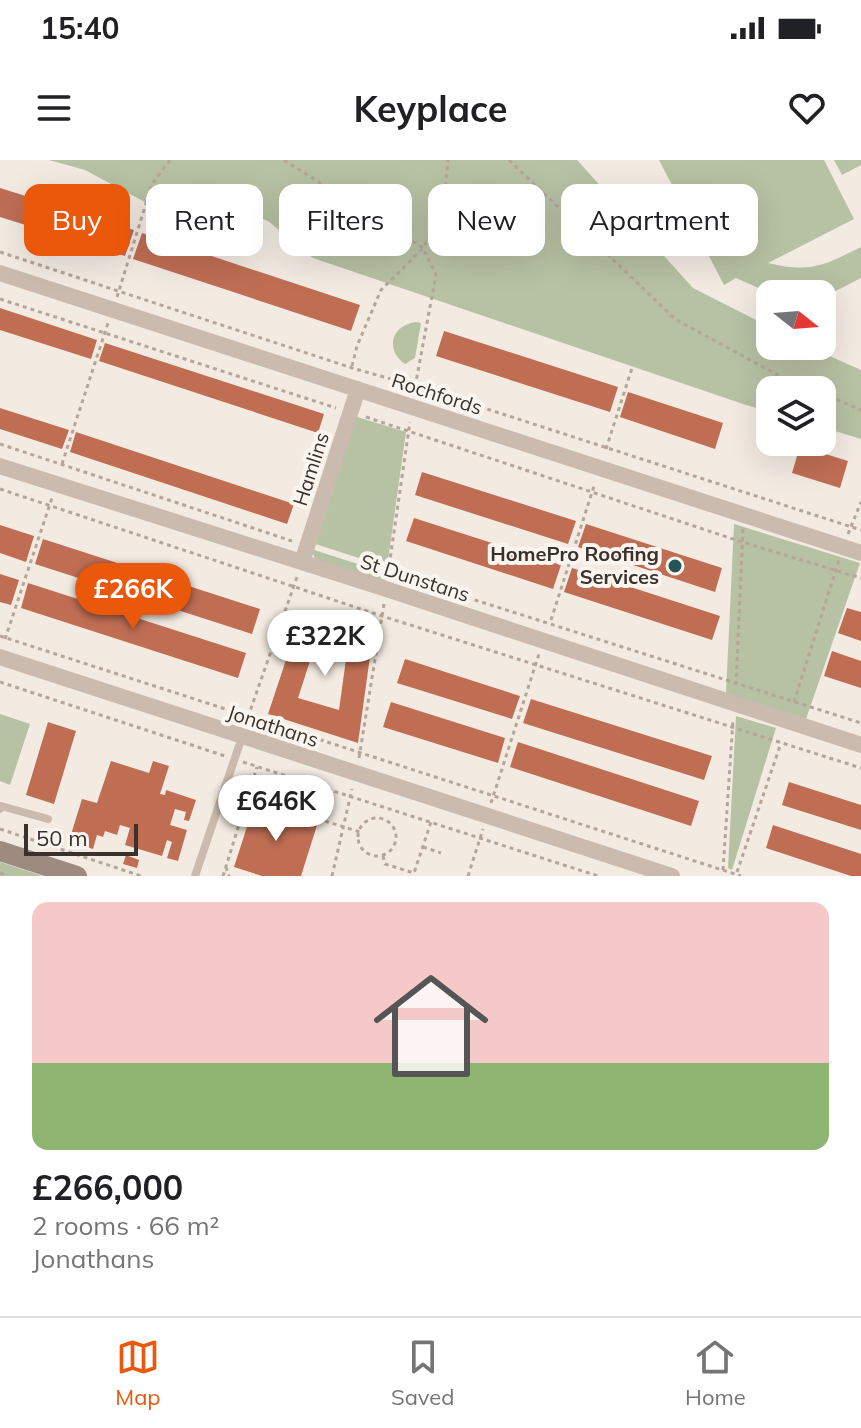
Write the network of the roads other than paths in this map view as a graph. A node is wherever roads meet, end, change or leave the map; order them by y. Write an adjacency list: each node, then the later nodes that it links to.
1 (0, 273): 2 (street, Rochfords)
2 (353, 387): 4 (street, Rochfords); 5 (street, Hamlins)
3 (0, 466): 5 (street, St Dunstans)
4 (861, 553)
5 (304, 554): 8 (street, St Dunstans)
6 (1, 652): 7 (street, Jonathans)
7 (242, 737): 13 (lane); 14 (street, Jonathans)
8 (861, 745)
9 (0, 809): 10 (lane)
10 (48, 819)
11 (0, 851): 12 (street)
12 (77, 876)
13 (195, 876)
14 (672, 876)

